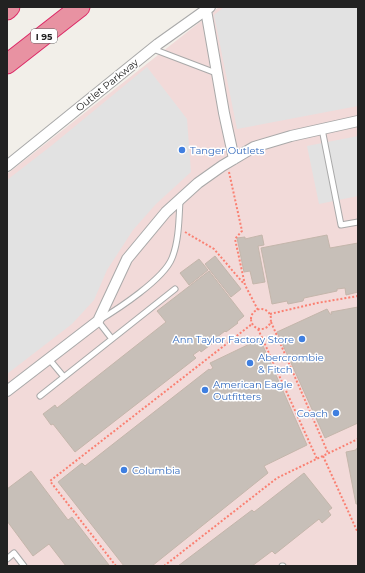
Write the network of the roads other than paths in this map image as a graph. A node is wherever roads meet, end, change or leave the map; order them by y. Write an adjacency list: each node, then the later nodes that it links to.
1 (10, 7): 4 (highway)
2 (80, 7): 6 (highway, I 95)
3 (208, 8): 5 (street, Outlet Parkway); 7 (street)
4 (7, 10)
5 (152, 48): 7 (lane); 11 (street, Outlet Parkway)
6 (7, 64)
7 (217, 73): 10 (street)
8 (358, 121): 9 (street)
9 (322, 129): 10 (street); 13 (lane)
10 (231, 161): 12 (street)
11 (7, 166)
12 (180, 199): 15 (street); 15 (lane)
13 (358, 222)
14 (175, 289): 16 (lane)
15 (98, 321): 16 (lane); 17 (street)
16 (112, 339): 18 (lane)
17 (49, 359): 18 (lane); 19 (street)
18 (64, 377): 20 (lane)
19 (7, 392)
20 (40, 396)
21 (7, 559): 22 (lane)
22 (24, 566)

